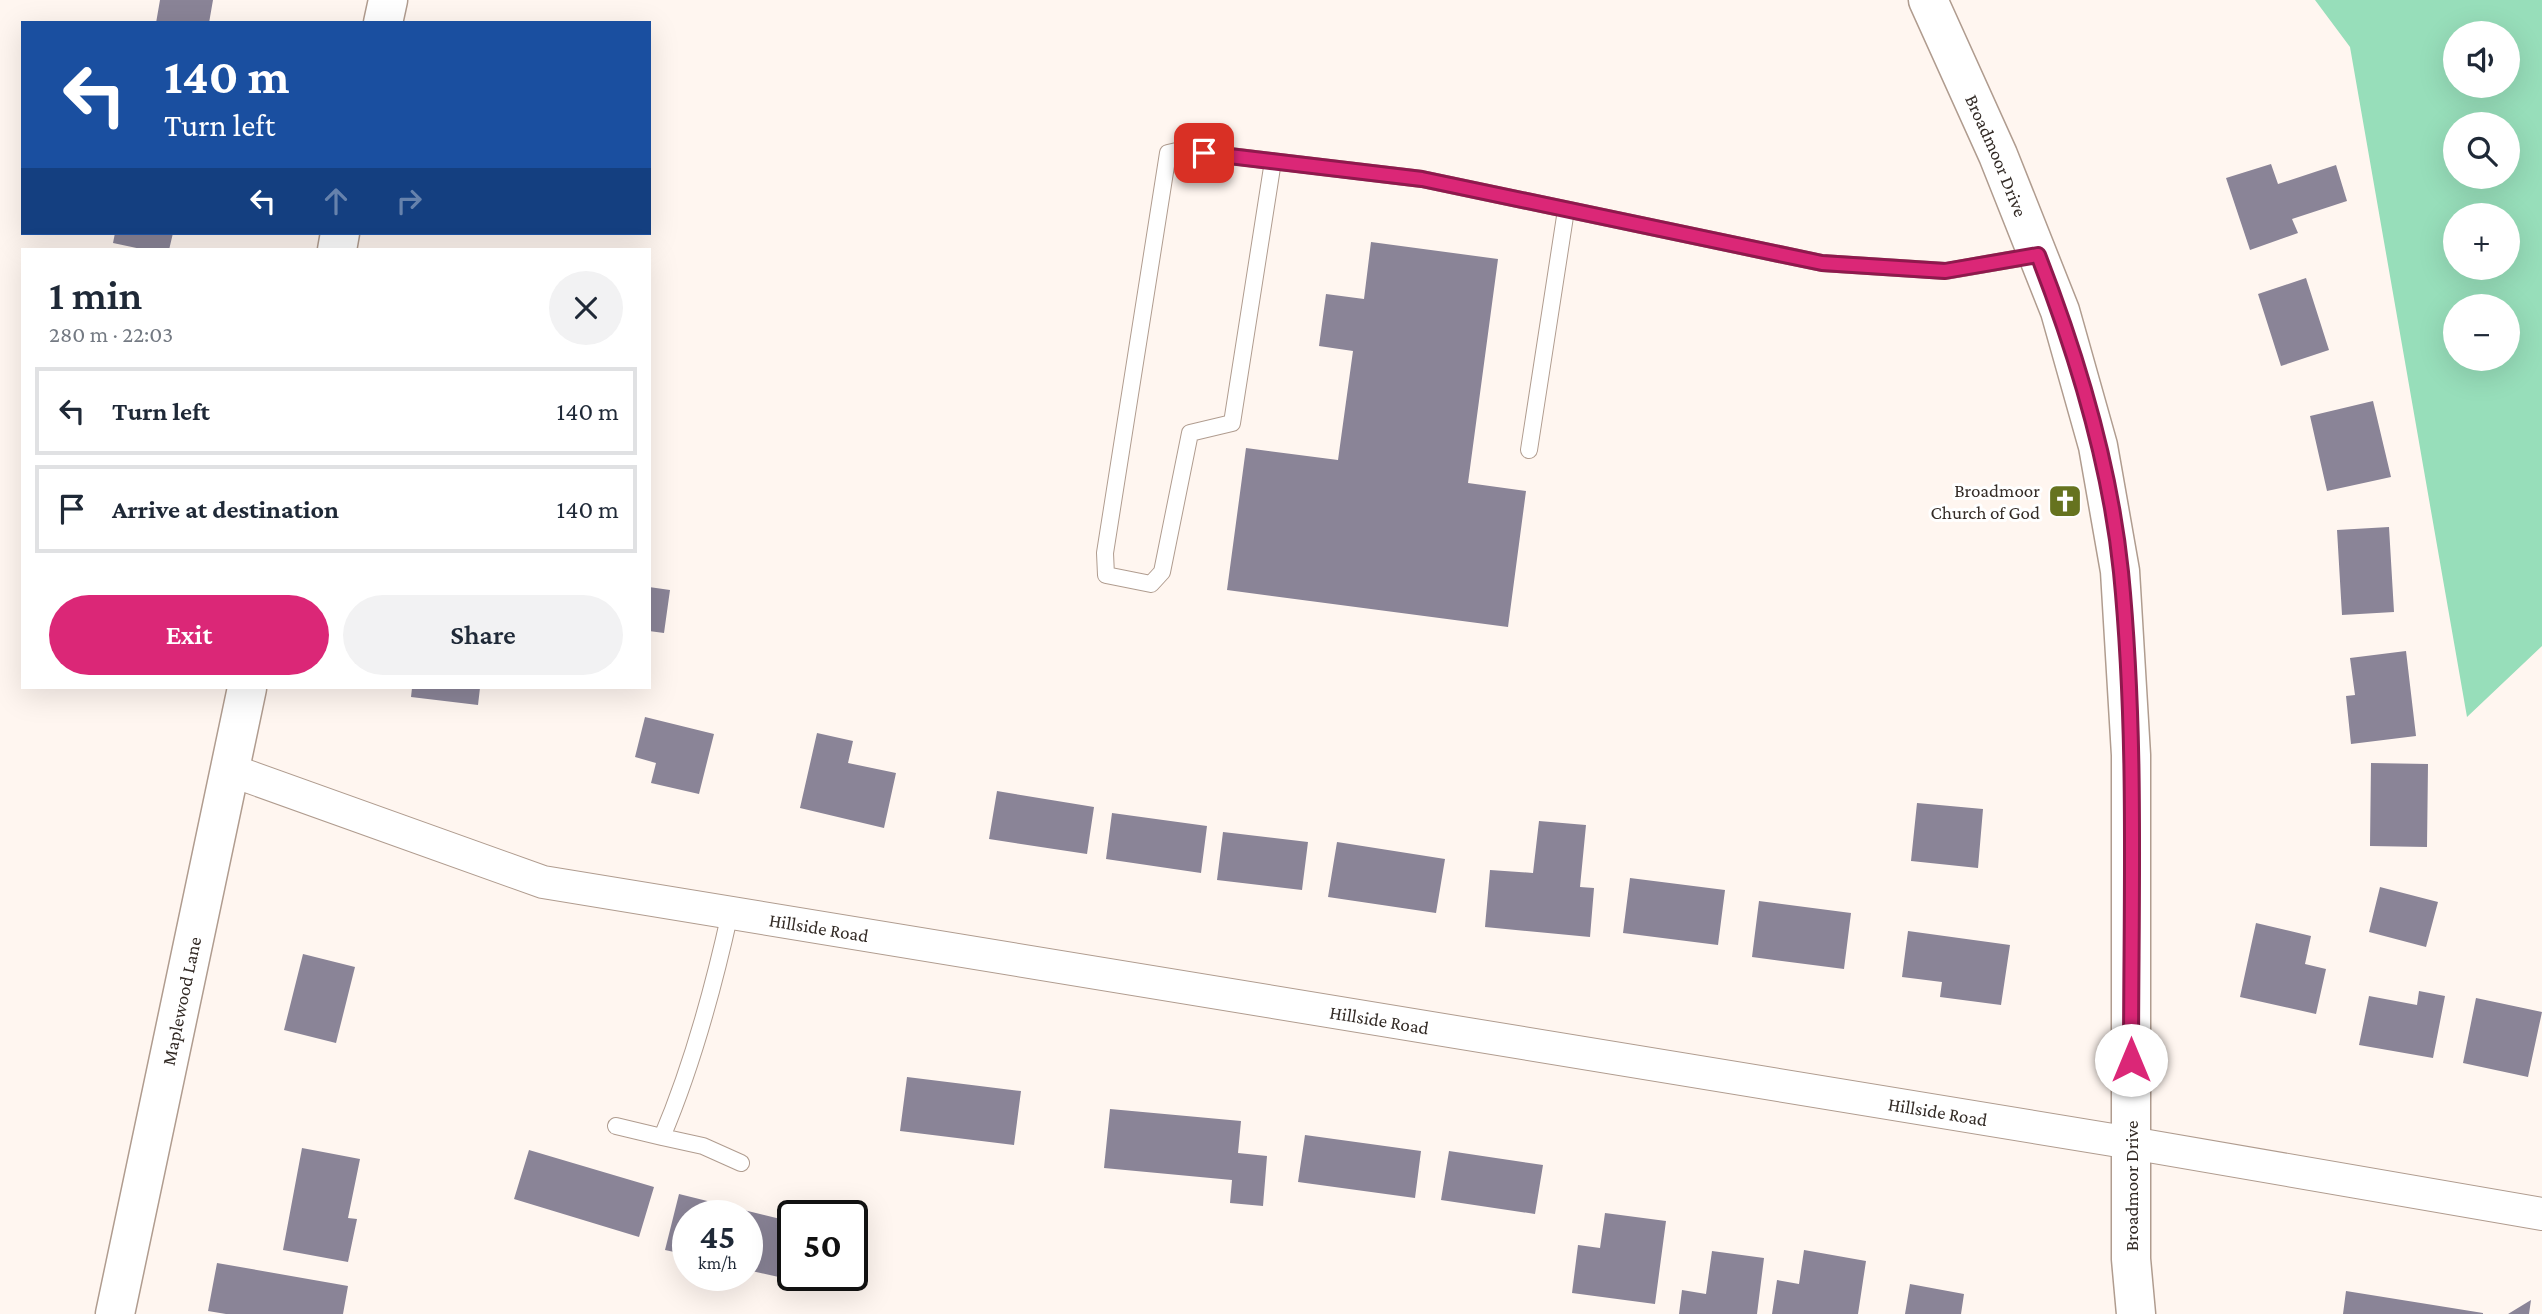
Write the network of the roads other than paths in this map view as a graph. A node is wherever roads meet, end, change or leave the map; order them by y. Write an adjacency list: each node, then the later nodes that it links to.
1 (388, 0): 3 (main road)
2 (1928, 0): 6 (main road, Broadmoor Drive)
3 (383, 21)
4 (1273, 161): 4 (lane); 5 (lane)
5 (1566, 209): 6 (lane); 7 (lane)
6 (2038, 255): 13 (main road, Broadmoor Drive)
7 (1529, 450)
8 (247, 689): 9 (main road, Maplewood Lane)
9 (230, 770): 10 (street, Hillside Road); 16 (main road, Maplewood Lane)
10 (730, 913): 12 (lane); 13 (street, Hillside Road)
11 (616, 1126): 12 (lane)
12 (662, 1137): 14 (lane)
13 (2131, 1143): 15 (street, Hillside Road); 17 (main road, Broadmoor Drive)
14 (741, 1163)
15 (2542, 1214)
16 (116, 1314)
17 (2136, 1314)

